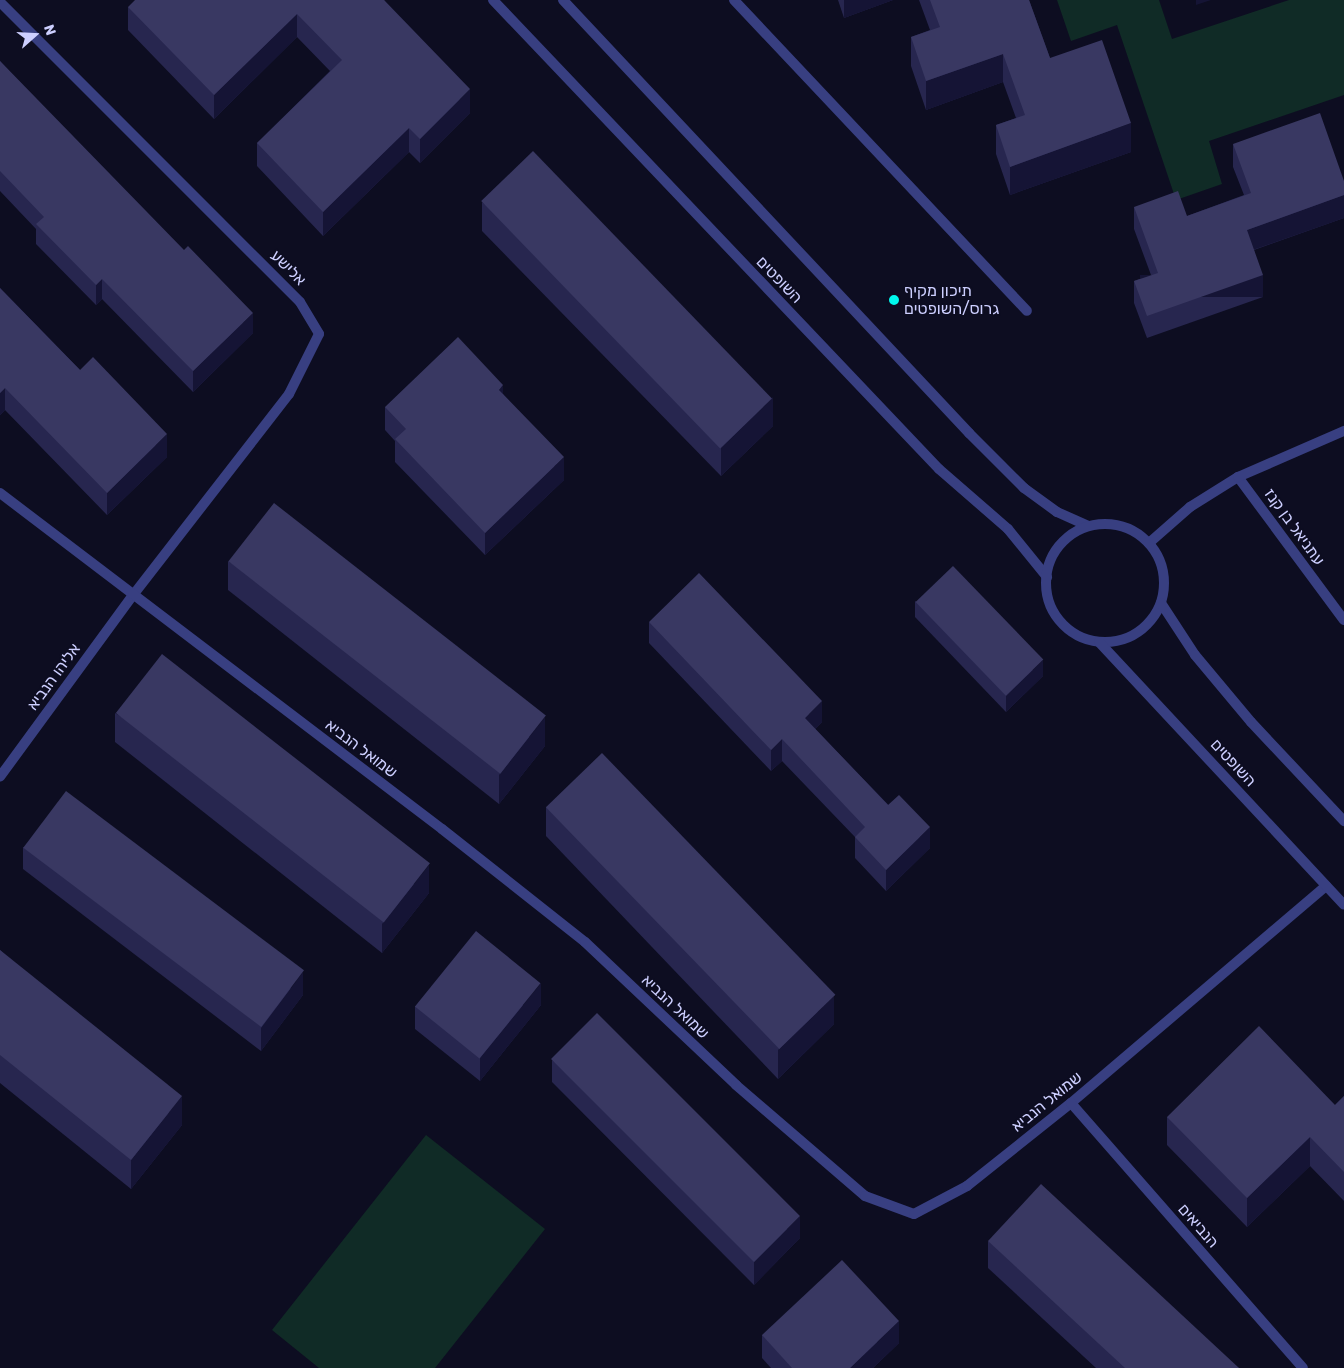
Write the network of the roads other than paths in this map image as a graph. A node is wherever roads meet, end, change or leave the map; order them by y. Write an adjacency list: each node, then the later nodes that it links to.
1 (493, 0): 11 (street, השופטים)
2 (563, 0): 9 (street, השופטים)
3 (734, 0): 5 (street)
4 (0, 2): 12 (street, אלישע)
5 (1027, 310)
6 (1344, 431): 7 (street)
7 (1238, 477): 10 (street); 14 (street, עתניאל בן קנז)
8 (0, 493): 12 (street, שמואל הנביא)
9 (1088, 526): 10 (street); 11 (street)
10 (1149, 542): 13 (street)
11 (1047, 577): 15 (street)
12 (133, 595): 16 (street, אליהו הנביא); 20 (street, שמואל הנביא)
13 (1161, 603): 15 (street); 17 (street)
14 (1344, 620)
15 (1099, 642): 18 (street, השופטים)
16 (0, 777)
17 (1344, 821)
18 (1326, 886): 19 (street, השופטים); 20 (street, שמואל הנביא)
19 (1344, 905)
20 (1070, 1103): 21 (street, הנביאים)
21 (1303, 1368)

